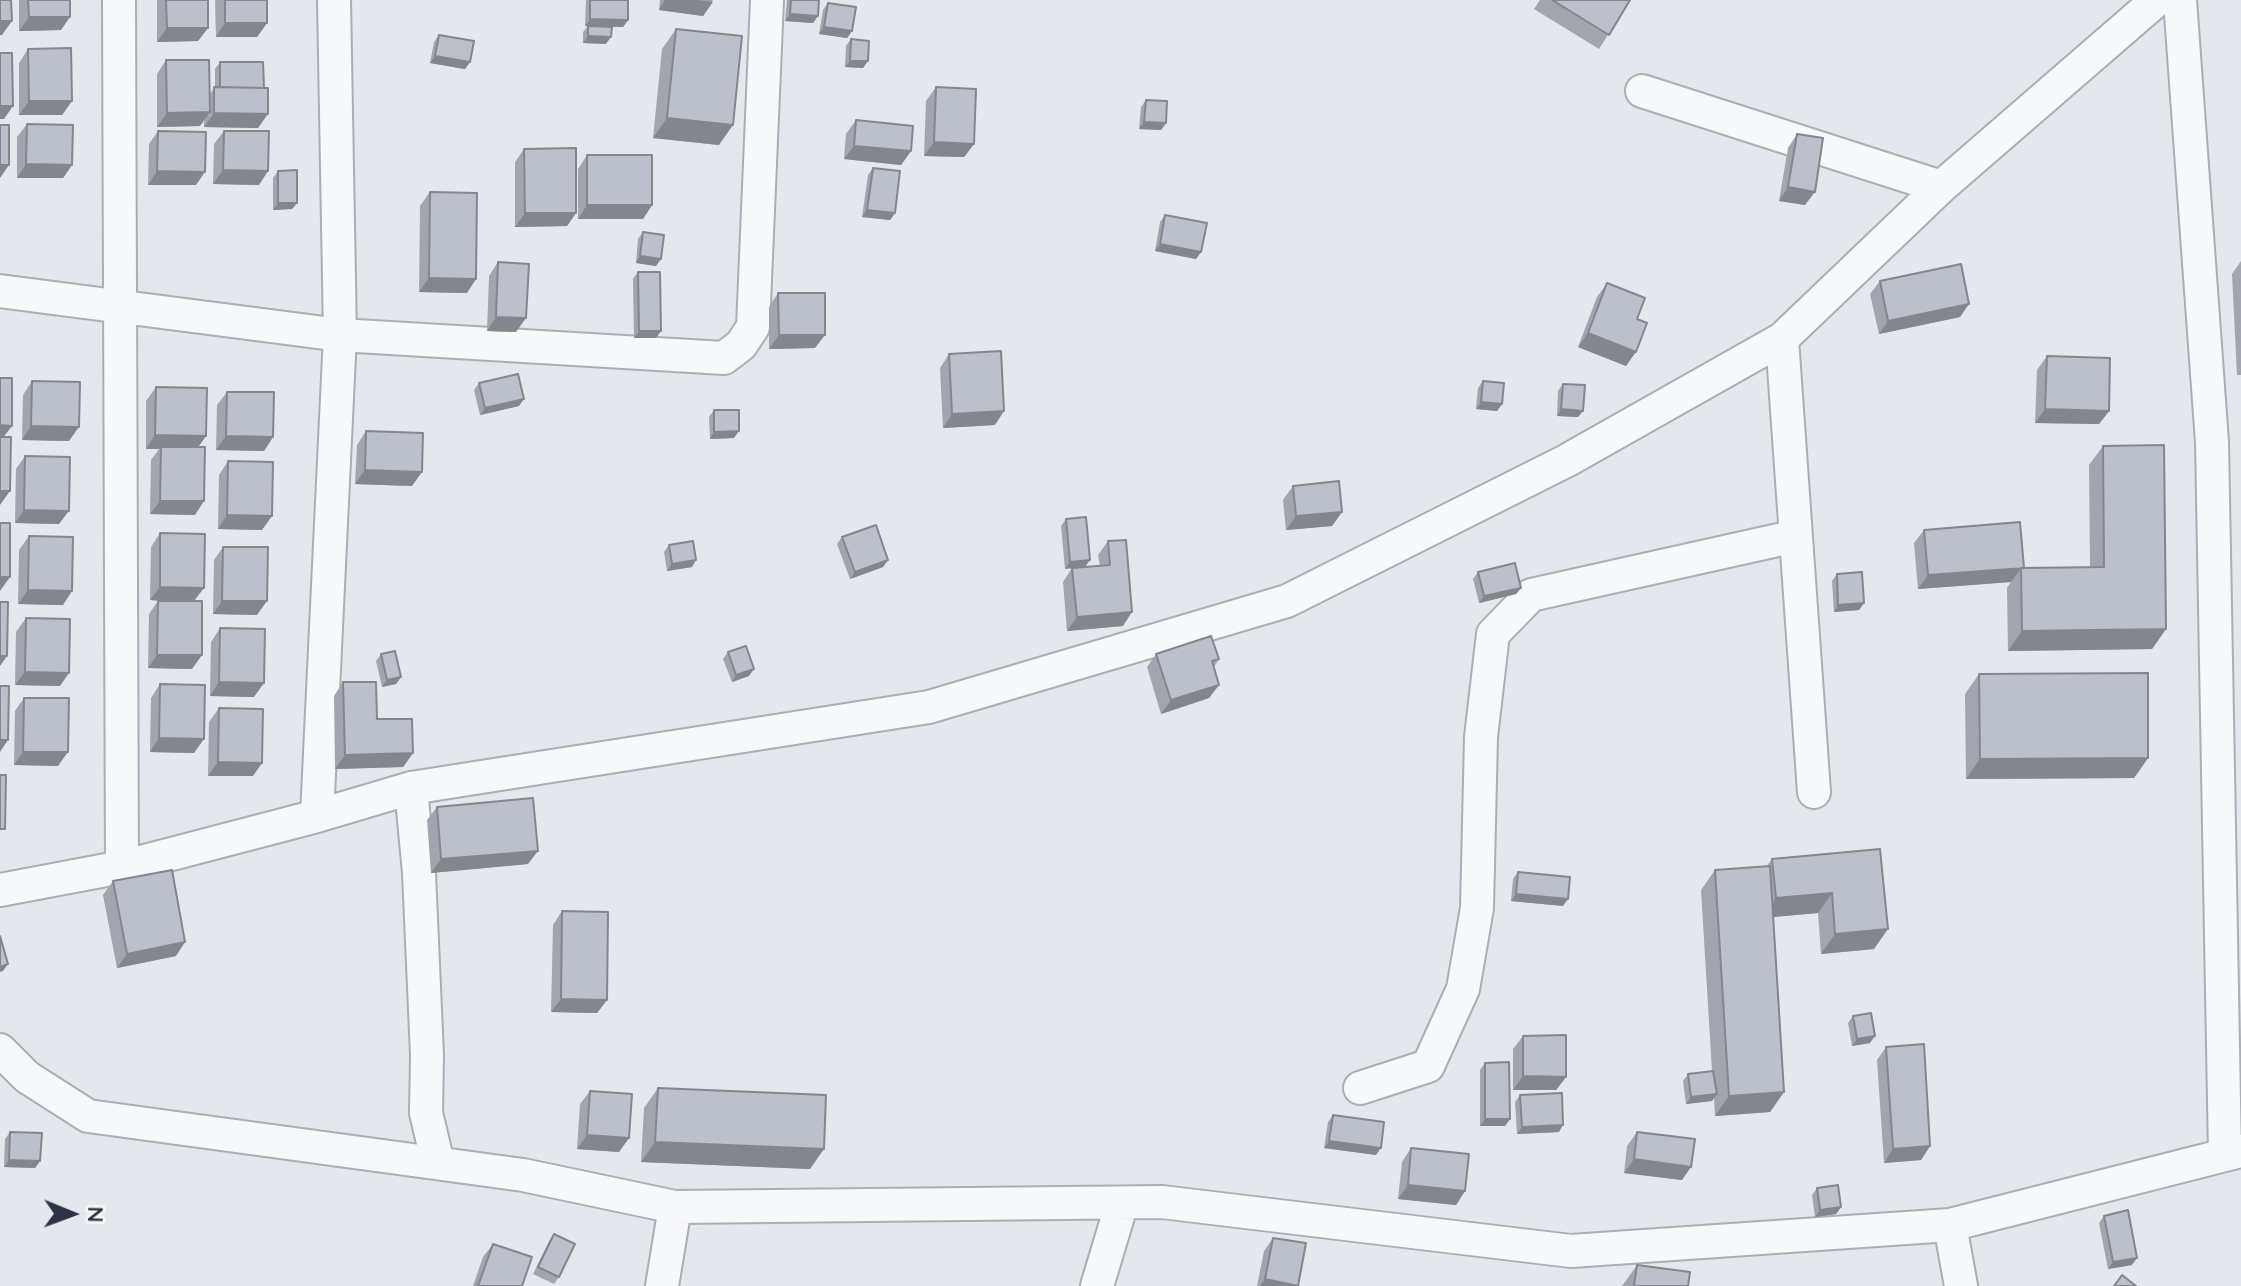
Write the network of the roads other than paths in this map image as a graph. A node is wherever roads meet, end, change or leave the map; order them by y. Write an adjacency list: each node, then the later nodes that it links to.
1 (119, 0): 9 (street)
2 (334, 0): 10 (street)
3 (767, 0): 10 (street)
4 (2157, 0): 7 (street)
5 (2180, 0): 20 (street)
6 (1642, 91): 7 (street)
7 (1941, 187): 11 (street)
8 (0, 291): 9 (street)
9 (122, 307): 10 (street); 16 (street)
10 (340, 335): 15 (street)
11 (1782, 339): 12 (street); 13 (street)
12 (1796, 536): 14 (street); 19 (street)
13 (411, 788): 15 (street); 21 (street)
14 (1814, 792)
15 (317, 816): 16 (street)
16 (122, 867): 17 (street)
17 (0, 890)
18 (0, 1050): 21 (street)
19 (1360, 1088)
20 (2233, 1153): 24 (street)
21 (438, 1163): 23 (street)
22 (1122, 1203): 23 (street); 24 (street); 26 (street)
23 (675, 1207): 25 (street)
24 (1950, 1225): 27 (street)
25 (662, 1286)
26 (1097, 1286)
27 (1961, 1286)

